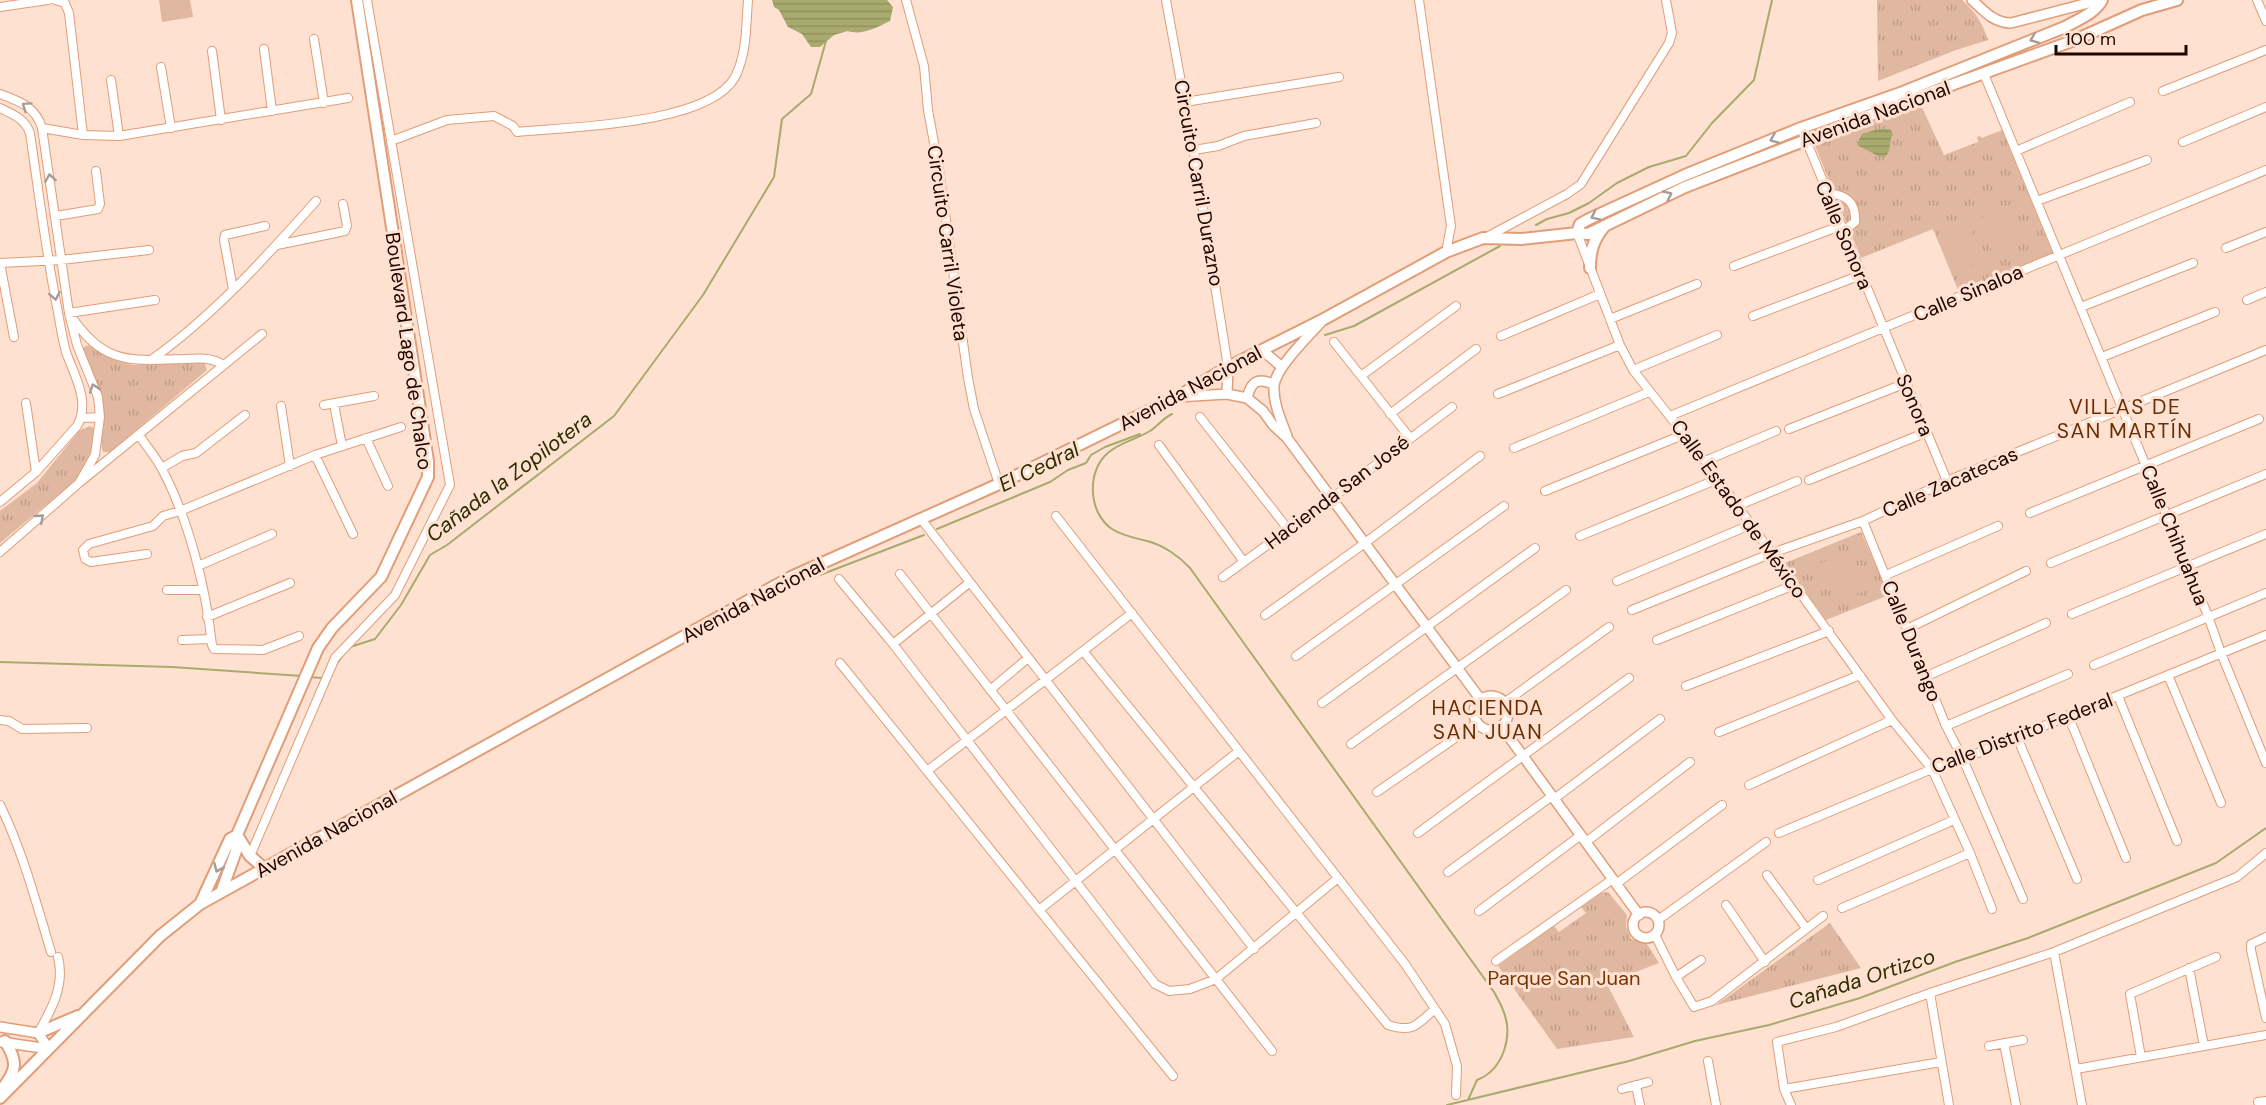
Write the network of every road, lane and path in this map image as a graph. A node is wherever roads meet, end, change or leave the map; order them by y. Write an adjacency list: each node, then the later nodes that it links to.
1 (48, 0): 14 (street)
2 (55, 0): 39 (street)
3 (357, 0): 261 (main road, Boulevard Lago de Chalco)
4 (367, 0): 42 (street)
5 (748, 0): 42 (street)
6 (906, 0): 151 (street, Circuito Carril Violeta)
7 (1166, 0): 28 (street, Circuito Carril Durazno)
8 (1419, 0): 63 (street)
9 (1666, 0): 59 (street)
10 (1973, 0): 11 (street)
11 (2101, 0): 38 (main road, Avenida Nacional, one-way to 38)
12 (2178, 0): 22 (main road, Avenida Nacional)
13 (2257, 0): 16 (street)
14 (24, 2): 15 (street)
15 (0, 7)
16 (2266, 21)
17 (314, 39): 30 (street)
18 (264, 49): 33 (street)
19 (2266, 50): 25 (street)
20 (212, 51): 34 (street)
21 (161, 67): 37 (street)
22 (1984, 74): 41 (main road, Avenida Nacional); 45 (street, Calle Chihuahua)
23 (1340, 77): 28 (street)
24 (111, 80): 40 (street)
25 (2163, 91)
26 (0, 94): 36 (street, one-way to 26)
27 (348, 98): 30 (street)
28 (1185, 102): 44 (street, Circuito Carril Durazno)
29 (2130, 102): 45 (street)
30 (324, 103): 33 (street)
31 (0, 108): 66 (street)
32 (2266, 108): 43 (street)
33 (272, 111): 34 (street)
34 (221, 120): 37 (street)
35 (1316, 123): 44 (street)
36 (42, 128): 39 (street); 53 (street, one-way to 36)
37 (171, 128): 40 (street)
38 (1801, 128): 41 (street, Calle Sonora); 58 (main road, Avenida Nacional, one-way to 58)
39 (83, 135): 40 (street)
40 (119, 136)
41 (1805, 140): 49 (street, Calle Sonora); 54 (main road, Avenida Nacional, one-way to 41)
42 (392, 141): 269 (street)
43 (2183, 142)
44 (1194, 150): 101 (street, Circuito Carril Durazno)
45 (2016, 152): 51 (street, Calle Chihuahua)
46 (2147, 160): 51 (street)
47 (2266, 170): 64 (street, Calle Sinaloa)
48 (96, 171): 53 (street)
49 (1827, 193): 56 (street, Calle Sonora); 56 (street)
50 (316, 201): 60 (street)
51 (2037, 201): 64 (street, Calle Chihuahua)
52 (343, 204): 60 (street)
53 (56, 216): 65 (street)
54 (1607, 224): 58 (main road, Avenida Nacional); 70 (main road)
55 (265, 226): 73 (street)
56 (1841, 228): 69 (street); 71 (street, Calle Sonora)
57 (2266, 232): 61 (street)
58 (1576, 233): 59 (main road, Avenida Nacional); 70 (street, Calle Estado de México)
59 (1483, 238): 63 (main road, Avenida Nacional)
60 (277, 245): 73 (street)
61 (2226, 248)
62 (149, 250): 65 (street)
63 (1446, 252): 83 (main road, Avenida Nacional)
64 (2060, 254): 79 (street, Calle Chihuahua); 85 (street, Calle Sinaloa)
65 (61, 260): 66 (street); 81 (street)
66 (48, 261): 67 (street); 94 (street, one-way to 94)
67 (0, 263): 89 (street)
68 (2193, 263): 79 (street)
69 (1734, 266)
70 (1590, 268): 75 (street, Calle Estado de México)
71 (1862, 275): 82 (street); 85 (street, Calle Sonora)
72 (1697, 284): 84 (street)
73 (233, 289): 99 (street)
74 (2266, 292): 77 (street)
75 (1600, 294): 84 (street, Calle Estado de México); 88 (street)
76 (155, 300): 81 (street)
77 (2247, 300)
78 (1456, 306): 104 (street)
79 (2081, 307): 98 (street, Calle Chihuahua)
80 (2215, 312): 98 (street)
81 (69, 313): 90 (street); 92 (street)
82 (1753, 316)
83 (1324, 319): 95 (main road, Avenida Nacional); 102 (street)
84 (1610, 319): 93 (street, Calle Estado de México)
85 (1883, 330): 105 (street, Sonora); 121 (street, Calle Sinaloa)
86 (262, 334): 100 (street)
87 (1717, 335): 103 (street)
88 (1501, 336)
89 (14, 337)
90 (88, 339): 92 (street); 99 (street)
91 (1334, 342): 104 (street)
92 (77, 345): 94 (street); 122 (street, one-way to 92)
93 (1620, 345): 103 (street, Calle Estado de México); 109 (street)
94 (65, 349): 124 (street)
95 (1262, 350): 101 (main road, Avenida Nacional); 102 (street)
96 (1476, 350): 119 (street)
97 (2266, 350): 118 (street, Calle Zacatecas)
98 (2102, 357): 118 (street, Calle Chihuahua)
99 (151, 360): 100 (street)
100 (224, 365): 131 (street)
101 (1228, 367): 108 (street); 111 (main road, Avenida Nacional)
102 (1282, 368): 106 (street)
103 (1633, 370): 107 (street, Calle Estado de México)
104 (1360, 376): 119 (street)
105 (1906, 383): 127 (street); 129 (street, Sonora)
106 (1274, 384): 112 (street); 133 (street)
107 (1649, 392): 121 (street, Calle Estado de México); 137 (street)
108 (1227, 394): 111 (street); 112 (street)
109 (1498, 394)
110 (374, 396): 114 (street)
111 (1177, 397): 151 (main road, Avenida Nacional)
112 (1247, 398): 133 (street)
113 (26, 403): 144 (street)
114 (334, 404): 115 (street); 136 (street)
115 (324, 405)
116 (281, 406): 141 (street)
117 (1452, 407): 134 (street, Hacienda San José)
118 (2123, 408): 142 (street, Calle Chihuahua); 149 (street, Calle Zacatecas)
119 (1390, 414): 134 (street)
120 (245, 415): 143 (street)
121 (1670, 416): 130 (street, Calle Estado de México)
122 (100, 417): 124 (street); 150 (street)
123 (1200, 417): 166 (street)
124 (81, 418): 144 (street)
125 (2259, 419): 142 (street)
126 (401, 427): 132 (street)
127 (1789, 429)
128 (1776, 431): 140 (street)
129 (1927, 432): 147 (street); 149 (street, Sonora)
130 (1685, 434): 140 (street, Calle Estado de México); 153 (street)
131 (139, 435): 143 (street); 150 (street)
132 (366, 438): 136 (street); 152 (street)
133 (1287, 438): 154 (street)
134 (1410, 438): 154 (street, Hacienda San José)
135 (1159, 445): 176 (street)
136 (342, 446): 138 (street)
137 (1514, 448)
138 (315, 455): 141 (street); 168 (street)
139 (1480, 456): 171 (street)
140 (1705, 460): 146 (street, Calle Estado de México)
141 (290, 466): 158 (street)
142 (2146, 466): 159 (street); 160 (street, Calle Chihuahua)
143 (162, 468): 158 (street)
144 (36, 472): 155 (street)
145 (2266, 474): 160 (street)
146 (1718, 479): 157 (street, Calle Estado de México); 170 (street)
147 (1809, 480)
148 (1797, 481): 157 (street)
149 (1947, 481): 163 (street, Calle Zacatecas)
150 (79, 483): 173 (street, one-way to 150)
151 (999, 484): 162 (main road, Avenida Nacional)
152 (388, 486)
153 (1545, 490)
154 (1332, 498): 166 (street, Hacienda San José); 171 (street)
155 (0, 502)
156 (1504, 506): 188 (street)
157 (1737, 506): 164 (street, Calle Estado de México)
158 (180, 511): 175 (street); 178 (street)
159 (2030, 513)
160 (2167, 515): 177 (street); 179 (street, Calle Chihuahua)
161 (1056, 516): 195 (street)
162 (921, 519): 187 (street); 271 (main road, Avenida Nacional)
163 (1863, 521): 174 (street, Calle Zacatecas); 182 (street, Calle Durango)
164 (1750, 525): 174 (street, Calle Estado de México); 185 (street)
165 (1998, 526): 182 (street)
166 (1288, 529): 176 (street, Hacienda San José)
167 (272, 534): 178 (street)
168 (353, 534)
169 (2266, 534): 179 (street)
170 (1580, 536)
171 (1365, 543): 188 (street); 198 (street)
172 (1535, 548): 202 (street)
173 (0, 552)
174 (1772, 553): 189 (street, Calle Estado de México); 194 (street, Calle Zacatecas)
175 (147, 554)
176 (1244, 562): 183 (street, Hacienda San José)
177 (2051, 563)
178 (198, 566): 191 (street)
179 (2188, 566): 197 (street); 199 (street, Calle Chihuahua)
180 (2026, 571): 204 (street)
181 (900, 574): 196 (street)
182 (1886, 575): 204 (street, Calle Durango)
183 (1223, 577)
184 (839, 579): 211 (street)
185 (1617, 581)
186 (290, 583): 200 (street)
187 (969, 583): 196 (street); 215 (street)
188 (1396, 585): 202 (street); 214 (street)
189 (1794, 585): 205 (street, Calle Estado de México); 210 (street)
190 (167, 590): 191 (street)
191 (202, 590): 200 (street)
192 (1566, 590): 218 (street)
193 (2266, 593): 199 (street)
194 (1632, 610)
195 (1132, 613): 212 (street); 244 (street)
196 (931, 614): 211 (street); 226 (street)
197 (2072, 614)
198 (1265, 615)
199 (2208, 616): 213 (street, Calle Chihuahua); 217 (street)
200 (207, 617): 208 (street)
201 (2046, 622): 222 (street)
202 (1427, 627): 218 (street); 229 (street)
203 (1609, 627): 230 (street)
204 (1907, 629): 222 (street, Calle Durango)
205 (1829, 631): 220 (street, Calle Estado de México); 225 (street)
206 (2266, 635): 213 (street, Calle Distrito Federal)
207 (299, 636): 208 (street)
208 (211, 639): 209 (street)
209 (182, 640)
210 (1657, 640)
211 (893, 644): 242 (street)
212 (1083, 651): 224 (street); 252 (street)
213 (2220, 653): 221 (street, Calle Distrito Federal); 248 (street, Calle Chihuahua)
214 (1296, 656)
215 (1028, 658): 224 (street); 226 (street)
216 (840, 663): 250 (street)
217 (2094, 665)
218 (1457, 668): 228 (street); 243 (street)
219 (2068, 674): 238 (street)
220 (1860, 675): 235 (street, Calle Estado de México); 240 (street)
221 (2168, 675): 227 (street, Calle Distrito Federal); 255 (street)
222 (1927, 676): 238 (street, Calle Durango)
223 (1629, 678): 245 (street)
224 (1045, 680): 231 (street); 258 (street)
225 (1686, 686)
226 (990, 690): 231 (street)
227 (2118, 696): 232 (street, Calle Distrito Federal); 264 (street)
228 (1481, 700): 230 (street); 236 (street)
229 (1322, 703)
230 (1504, 703): 237 (street)
231 (1006, 710): 242 (street); 266 (street)
232 (2068, 715): 241 (street, Calle Distrito Federal); 270 (street)
233 (1660, 719): 254 (street)
234 (0, 720): 239 (street)
235 (1892, 720): 249 (street, Calle Estado de México); 251 (street)
236 (1477, 723): 237 (street); 253 (street)
237 (1501, 726): 245 (street)
238 (1946, 726): 246 (street, Calle Durango)
239 (87, 728)
240 (1719, 732)
241 (2017, 737): 246 (street, Calle Distrito Federal); 275 (street)
242 (967, 741): 250 (street); 276 (street)
243 (1351, 744)
244 (1239, 751): 252 (street); 274 (street)
245 (1523, 756): 254 (street); 260 (street)
246 (1963, 759): 249 (street, Calle Distrito Federal); 280 (street, Calle Durango)
247 (1690, 762): 263 (street)
248 (2266, 763)
249 (1932, 769): 259 (street, Calle Estado de México); 262 (street, Calle Distrito Federal)
250 (927, 771): 285 (street)
251 (1749, 785)
252 (1194, 786): 258 (street); 287 (street)
253 (1377, 792)
254 (1553, 797): 263 (street); 272 (street)
255 (2221, 802)
256 (0, 805): 295 (street)
257 (1722, 805): 278 (street)
258 (1153, 819): 266 (street); 294 (street)
259 (1954, 820): 267 (street, Calle Estado de México); 277 (street)
260 (1418, 833)
261 (237, 834): 269 (main road); 279 (main road, Boulevard Lago de Chalco); 281 (main road, Boulevard Lago de Chalco, one-way to 281)
262 (1779, 834)
263 (1583, 838): 278 (street); 286 (street)
264 (2177, 841)
265 (1766, 842): 290 (street)
266 (1114, 849): 276 (street); 304 (street)
267 (1970, 853): 283 (street); 284 (street, Calle Estado de México)
268 (2266, 853): 296 (street)
269 (250, 856): 271 (main road)
270 (2126, 858)
271 (264, 869): 279 (main road, Avenida Nacional)
272 (1448, 872)
273 (1767, 875): 291 (street)
274 (1338, 878): 287 (street); 306 (street)
275 (2076, 879)
276 (1075, 880): 285 (street); 304 (street)
277 (1818, 880)
278 (1614, 881): 288 (street); 300 (street)
279 (222, 890): 281 (main road, Avenida Nacional)
280 (2023, 899)
281 (200, 904): 307 (main road, Avenida Nacional)
282 (1726, 905): 301 (street)
283 (1842, 908)
284 (1992, 909)
285 (1039, 910): 323 (street)
286 (1479, 911)
287 (1297, 913): 294 (street); 306 (street)
288 (1639, 915): 290 (street); 292 (street)
289 (1823, 916): 291 (street)
290 (1658, 920): 292 (street)
291 (1806, 928): 301 (street)
292 (1655, 935): 303 (street)
293 (2266, 937): 308 (street)
294 (1254, 949): 304 (street)
295 (51, 952)
296 (2054, 952): 305 (street); 322 (street)
297 (58, 957): 310 (street)
298 (2216, 957): 302 (street)
299 (1701, 960): 303 (street)
300 (1496, 961)
301 (1765, 962): 303 (street)
302 (2189, 968): 316 (street); 319 (street)
303 (1676, 977)
304 (1216, 979): 318 (street)
305 (1930, 993): 321 (street); 327 (street)
306 (1435, 1009): 329 (street)
307 (84, 1013): 310 (main road); 317 (main road, Avenida Nacional)
308 (2266, 1018)
309 (0, 1028): 310 (street)
310 (38, 1033): 317 (street)
311 (2266, 1035): 316 (street)
312 (2023, 1040): 314 (street)
313 (2, 1042): 317 (street); 328 (main road)
314 (2004, 1043): 315 (street); 335 (street)
315 (1989, 1046)
316 (2204, 1046): 319 (street)
317 (49, 1049): 330 (main road, Avenida Nacional)
318 (1272, 1051)
319 (2140, 1057): 322 (street)
320 (1708, 1061): 332 (street)
321 (1941, 1062): 327 (street); 334 (street)
322 (2076, 1069): 336 (street)
323 (1173, 1076)
324 (1648, 1082): 325 (street)
325 (1636, 1085): 326 (street); 331 (street)
326 (1622, 1089)
327 (1784, 1089): 333 (street)
328 (0, 1093)
329 (1456, 1095)
330 (0, 1098)
331 (1640, 1105)
332 (1716, 1105)
333 (1791, 1105)
334 (1948, 1105)
335 (2016, 1105)
336 (2082, 1105)

